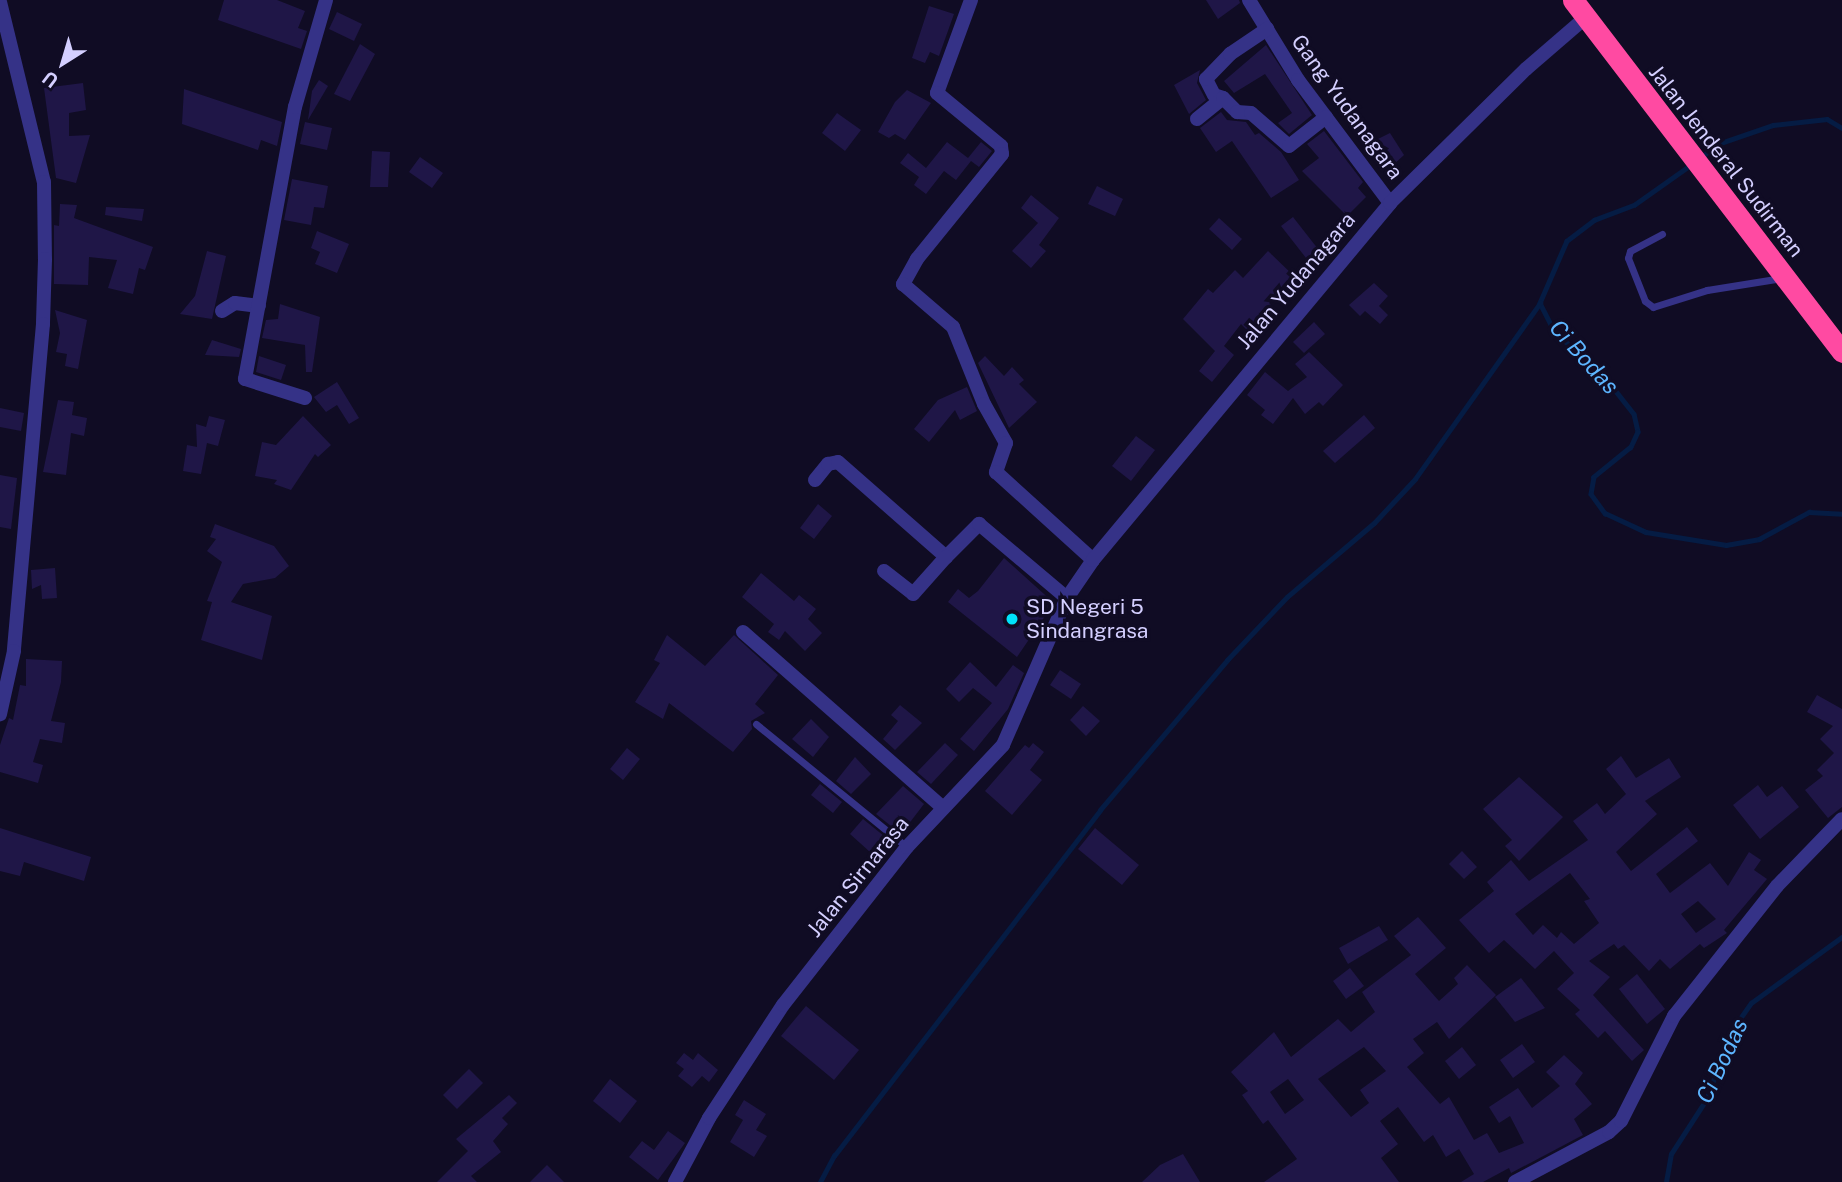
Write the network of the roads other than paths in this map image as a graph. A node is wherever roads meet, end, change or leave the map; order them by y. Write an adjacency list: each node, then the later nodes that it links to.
1 (326, 0): 14 (street)
2 (971, 0): 20 (street)
3 (1249, 0): 7 (street, Gang Yudanagara)
4 (1573, 0): 6 (highway, Jalan Jenderal Sudirman)
5 (0, 2): 24 (street)
6 (1585, 18): 11 (street, Jalan Yudanagara); 13 (highway, Jalan Jenderal Sudirman)
7 (1266, 29): 8 (street); 9 (street, Gang Yudanagara)
8 (1223, 98): 9 (street); 10 (street)
9 (1326, 117): 11 (street, Gang Yudanagara)
10 (1197, 119)
11 (1390, 203): 20 (street, Jalan Yudanagara)
12 (1662, 234): 13 (lane)
13 (1786, 277): 16 (highway, Jalan Jenderal Sudirman)
14 (259, 306): 15 (street); 17 (street)
15 (222, 311)
16 (1842, 352)
17 (304, 398)
18 (814, 480): 19 (street)
19 (946, 557): 21 (street); 22 (street)
20 (1093, 561): 22 (street, Jalan Yudanagara)
21 (884, 571)
22 (1067, 598): 26 (street, Jalan Sirnarasa)
23 (743, 632): 26 (street)
24 (0, 714)
25 (756, 724): 28 (lane)
26 (942, 807): 28 (street, Jalan Sirnarasa)
27 (1842, 819): 30 (street)
28 (907, 847): 29 (street, Jalan Sirnarasa)
29 (675, 1182)
30 (1515, 1182)

